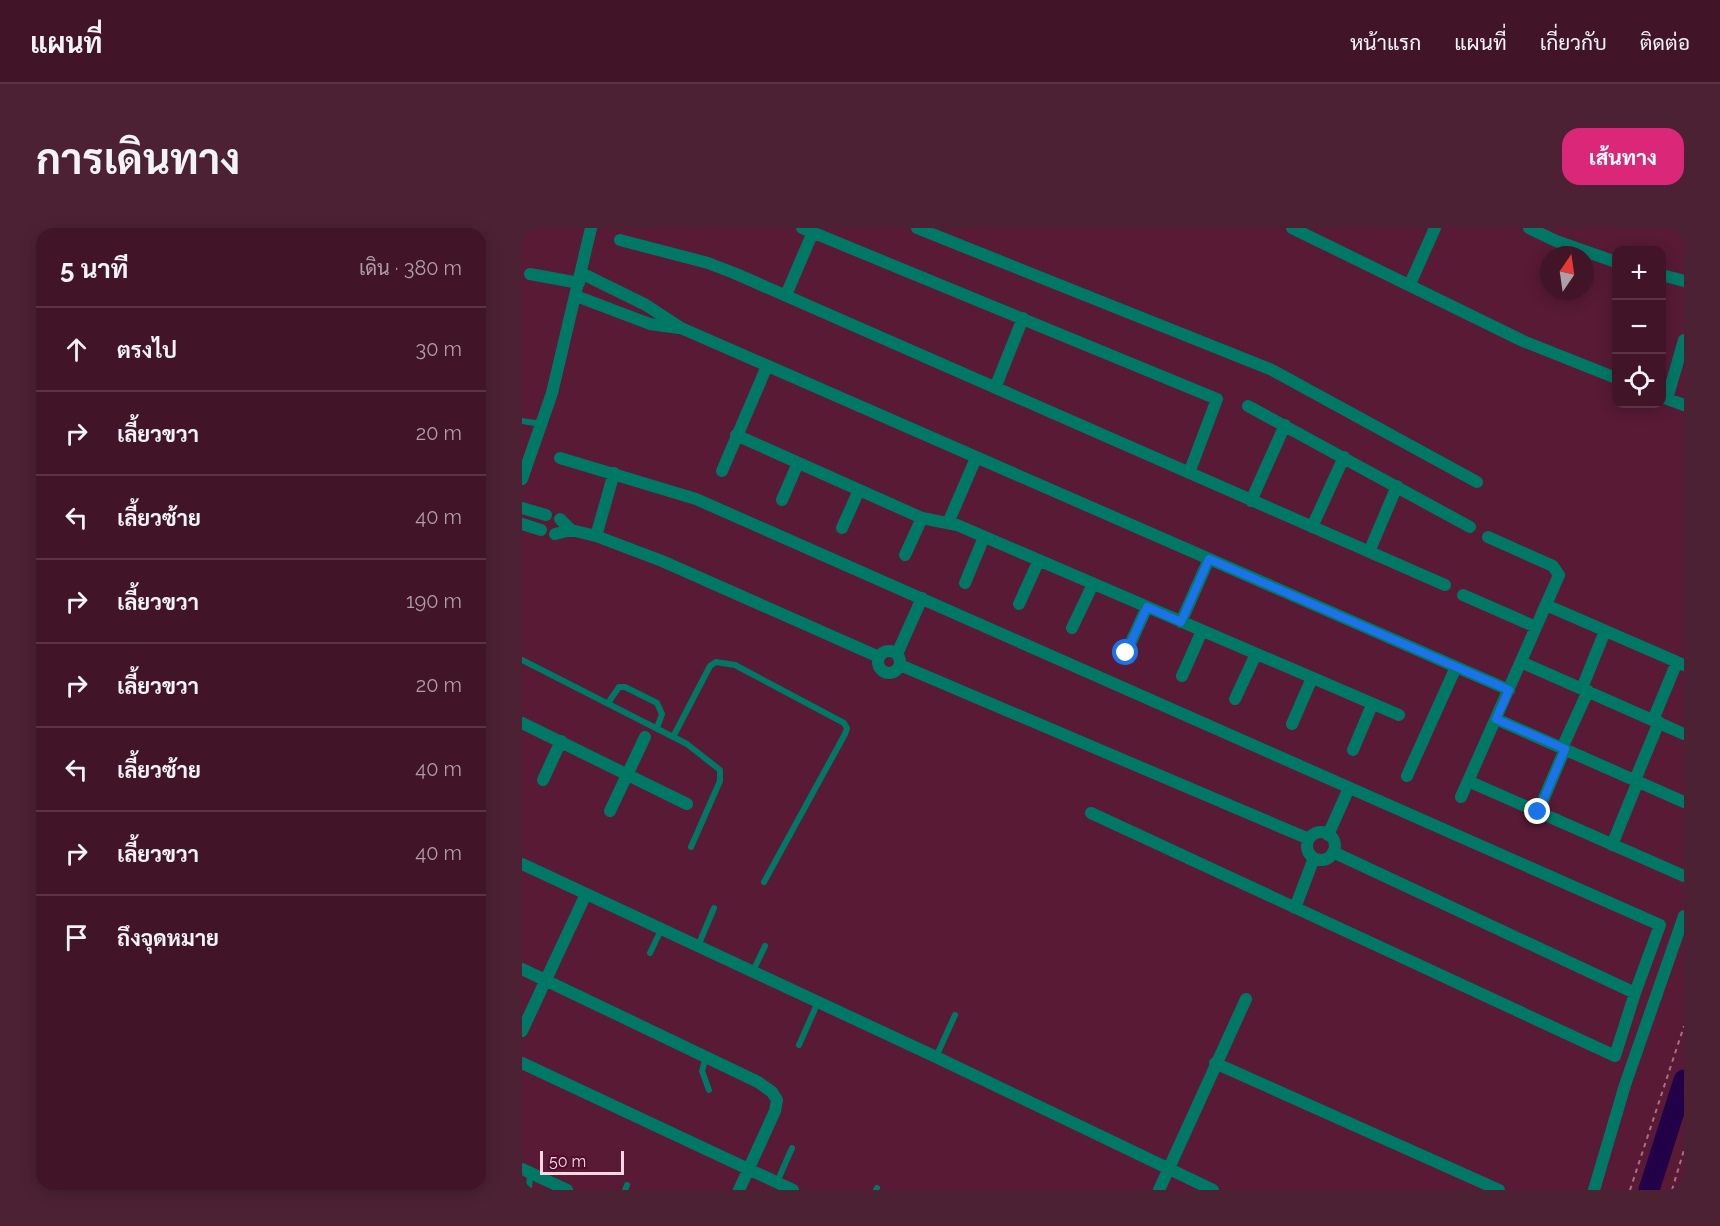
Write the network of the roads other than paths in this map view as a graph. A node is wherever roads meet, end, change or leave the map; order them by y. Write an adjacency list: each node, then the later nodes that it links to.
1 (591, 228): 11 (street)
2 (917, 228): 38 (street)
3 (1292, 228): 13 (street)
4 (1435, 228): 13 (street)
5 (1529, 228): 8 (street)
6 (808, 230): 15 (street); 16 (street)
7 (620, 240): 15 (street)
8 (1612, 260)
9 (530, 274): 11 (street)
10 (1666, 276): 12 (street)
11 (580, 278): 14 (street); 17 (street)
12 (1684, 281)
13 (1410, 284): 20 (street)
14 (576, 296): 17 (street); 27 (street)
15 (786, 296): 21 (street)
16 (1023, 318): 21 (street); 36 (street)
17 (681, 328): 19 (street)
18 (1684, 340): 22 (street)
19 (767, 366): 29 (street); 32 (street)
20 (1612, 376)
21 (994, 388): 36 (street)
22 (1666, 392)
23 (1666, 399): 24 (street)
24 (1684, 405)
25 (1248, 406): 28 (street)
26 (522, 421): 27 (lane)
27 (541, 424): 37 (street)
28 (1285, 425): 30 (street); 42 (street)
29 (736, 435): 33 (street); 34 (street)
30 (1344, 457): 39 (street); 51 (street)
31 (560, 458): 35 (street)
32 (976, 458): 47 (street); 60 (street)
33 (798, 463): 40 (street); 41 (street)
34 (722, 471)
35 (614, 473): 55 (street); 66 (street)
36 (1189, 473): 42 (street)
37 (522, 478)
38 (1477, 483)
39 (1397, 486): 49 (street); 58 (street)
40 (859, 490): 46 (street); 50 (street)
41 (782, 500)
42 (1251, 501): 51 (street)
43 (522, 508): 44 (street)
44 (546, 515)
45 (560, 519): 53 (street)
46 (922, 519): 47 (street); 59 (street)
47 (948, 523): 56 (street)
48 (522, 524): 52 (street)
49 (1470, 527)
50 (843, 528)
51 (1312, 528): 58 (street)
52 (541, 530)
53 (571, 530): 54 (street); 55 (street)
54 (555, 534)
55 (596, 537): 77 (street)
56 (984, 537): 61 (street); 62 (street)
57 (1488, 537): 68 (street)
58 (1369, 552): 64 (street)
59 (905, 555)
60 (1209, 559): 70 (street); 82 (street)
61 (1039, 560): 63 (street); 67 (street)
62 (965, 583)
63 (1093, 584): 69 (street); 72 (street)
64 (1445, 585)
65 (1462, 595): 71 (street)
66 (922, 598): 79 (street); 107 (street)
67 (1020, 604)
68 (1546, 605): 71 (street); 74 (street)
69 (1147, 607): 70 (street); 75 (street)
70 (1181, 622): 73 (street)
71 (1536, 627): 80 (street)
72 (1072, 628)
73 (1202, 631): 76 (street); 83 (street)
74 (1605, 631): 81 (street); 86 (street)
75 (1126, 653)
76 (1256, 654): 84 (street); 87 (street)
77 (879, 657): 79 (street); 79 (street)
78 (522, 660): 88 (lane)
79 (899, 660): 115 (street)
80 (1521, 662): 85 (street); 86 (street)
81 (1681, 663): 92 (street)
82 (1456, 667): 85 (street); 103 (street)
83 (1182, 676)
84 (1312, 678): 89 (street); 94 (street)
85 (1509, 690): 91 (street)
86 (1585, 690): 92 (street); 100 (street)
87 (1235, 699)
88 (608, 703): 95 (lane); 95 (lane)
89 (1372, 705): 90 (street); 101 (street)
90 (1399, 716)
91 (1496, 719): 100 (street); 106 (street)
92 (1656, 721): 96 (street); 105 (street)
93 (522, 723): 99 (street)
94 (1292, 724)
95 (657, 728): 98 (lane)
96 (1684, 734)
97 (645, 737): 102 (street)
98 (673, 737): 117 (lane); 122 (lane)
99 (561, 741): 102 (street); 104 (street)
100 (1564, 748): 105 (street); 112 (street)
101 (1353, 750)
102 (627, 773): 110 (street); 111 (street)
103 (1407, 776)
104 (543, 780)
105 (1637, 781): 109 (street); 116 (street)
106 (1468, 782): 108 (street); 112 (street)
107 (1349, 788): 114 (street); 134 (street)
108 (1461, 797)
109 (1684, 802)
110 (687, 804)
111 (610, 811)
112 (1538, 812): 116 (street)
113 (1091, 813): 125 (street)
114 (1328, 835): 115 (street); 118 (street)
115 (1309, 839): 119 (street)
116 (1612, 845): 121 (street)
117 (691, 847)
118 (1334, 852): 119 (street); 134 (street)
119 (1314, 858): 125 (street)
120 (522, 864): 123 (street)
121 (1684, 876)
122 (764, 882)
123 (586, 894): 127 (street); 133 (street)
124 (714, 908): 128 (lane)
125 (1295, 908): 134 (street)
126 (1684, 915): 157 (street)
127 (662, 929): 128 (street); 130 (lane)
128 (698, 946): 132 (street)
129 (765, 946): 132 (lane)
130 (650, 953)
131 (522, 969): 133 (street)
132 (753, 970): 136 (street)
133 (545, 980): 138 (street); 140 (street)
134 (1635, 993)
135 (1246, 999): 143 (street)
136 (818, 1001): 139 (lane); 141 (street)
137 (956, 1015): 141 (lane)
138 (522, 1031)
139 (799, 1045)
140 (706, 1057): 144 (lane); 147 (street)
141 (936, 1057): 146 (street)
142 (522, 1063): 147 (street)
143 (1215, 1063): 146 (street); 156 (street)
144 (710, 1090)
145 (792, 1148): 149 (lane)
146 (1168, 1168): 154 (street); 155 (street)
147 (748, 1170): 149 (street); 152 (street)
148 (526, 1171): 150 (lane); 151 (street)
149 (777, 1183): 153 (street)
150 (529, 1190)
151 (567, 1190)
152 (739, 1190)
153 (793, 1190)
154 (1159, 1190)
155 (1213, 1190)
156 (1499, 1190)
157 (1594, 1190)

